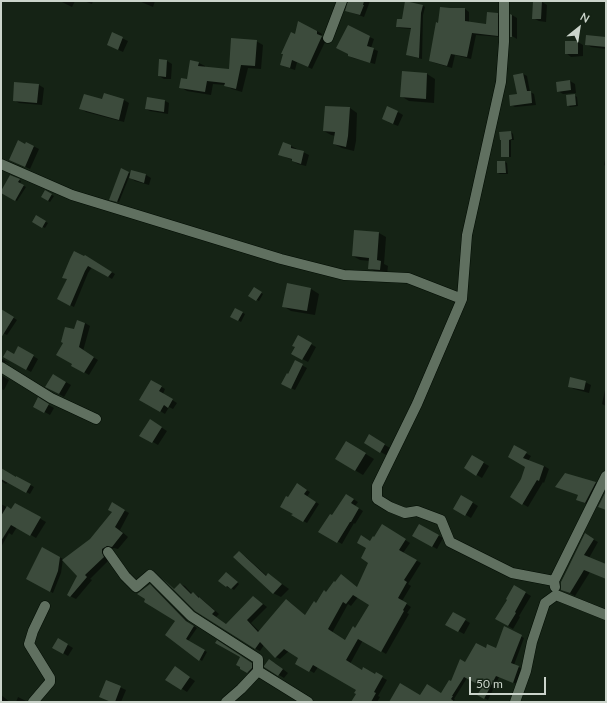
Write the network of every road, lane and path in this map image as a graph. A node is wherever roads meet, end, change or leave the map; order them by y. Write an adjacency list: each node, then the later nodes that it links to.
1 (342, 1): 3 (street)
2 (504, 1): 5 (street)
3 (328, 38)
4 (1, 164): 5 (street)
5 (462, 299): 10 (street)
6 (1, 367): 7 (street)
7 (96, 419)
8 (606, 476): 10 (street)
9 (108, 552): 14 (street)
10 (554, 581): 11 (street)
11 (556, 595): 13 (street); 18 (street)
12 (45, 606): 15 (street)
13 (606, 615)
14 (258, 671): 16 (street); 17 (street)
15 (33, 702)
16 (226, 702)
17 (308, 702)
18 (515, 702)

